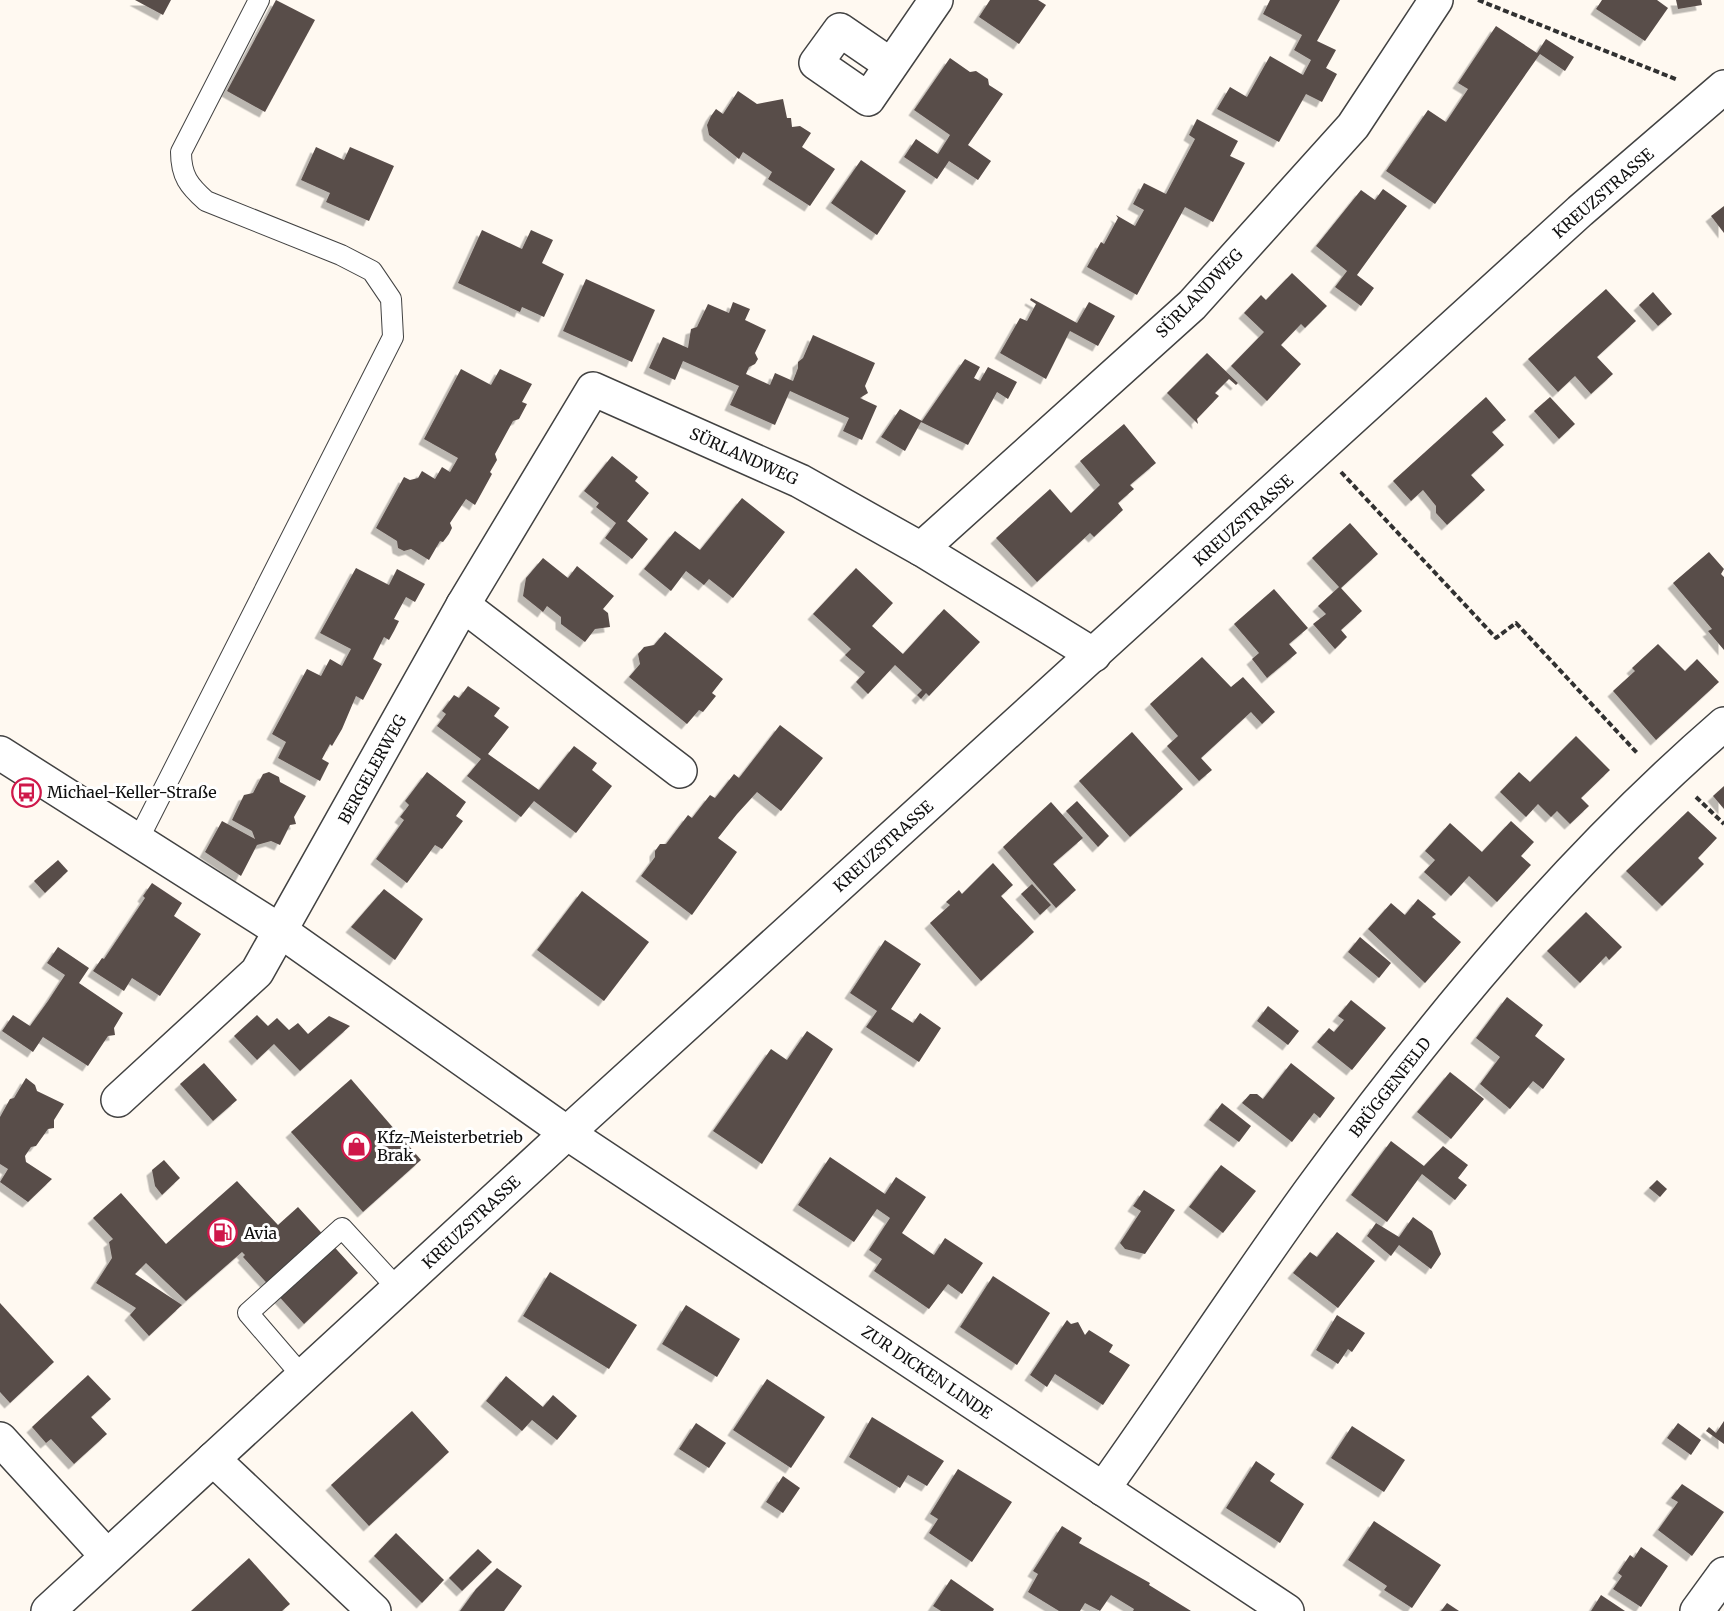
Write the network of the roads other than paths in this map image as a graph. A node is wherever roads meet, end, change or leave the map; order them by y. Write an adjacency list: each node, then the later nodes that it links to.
1 (259, 0): 13 (lane)
2 (936, 0): 4 (street)
3 (1436, 0): 7 (street, SÜRLANDWEG)
4 (891, 65)
5 (1716, 95): 9 (street, KREUZSTRASSE)
6 (593, 389): 7 (street, SÜRLANDWEG); 8 (street, BERGELERWEG)
7 (921, 549): 9 (street, SÜRLANDWEG)
8 (463, 605): 12 (street); 14 (street, BERGELERWEG)
9 (1094, 655): 16 (street, KREUZSTRASSE)
10 (1724, 724): 21 (street, BRÜGGENFELD)
11 (0, 753): 13 (street)
12 (680, 771)
13 (137, 842): 14 (street)
14 (282, 932): 15 (street, BERGELERWEG); 16 (street)
15 (118, 1100)
16 (567, 1133): 17 (street, KREUZSTRASSE); 21 (street, ZUR DICKEN LINDE)
17 (398, 1289): 18 (street, KREUZSTRASSE); 18 (lane)
18 (303, 1377): 20 (street, KREUZSTRASSE)
19 (0, 1439): 22 (street)
20 (213, 1460): 22 (street, KREUZSTRASSE); 25 (street)
21 (1103, 1489): 26 (street, ZUR DICKEN LINDE)
22 (107, 1556): 24 (street, KREUZSTRASSE)
23 (1724, 1574): 27 (street)
24 (48, 1611)
25 (374, 1611)
26 (1287, 1611)
27 (1697, 1611)

